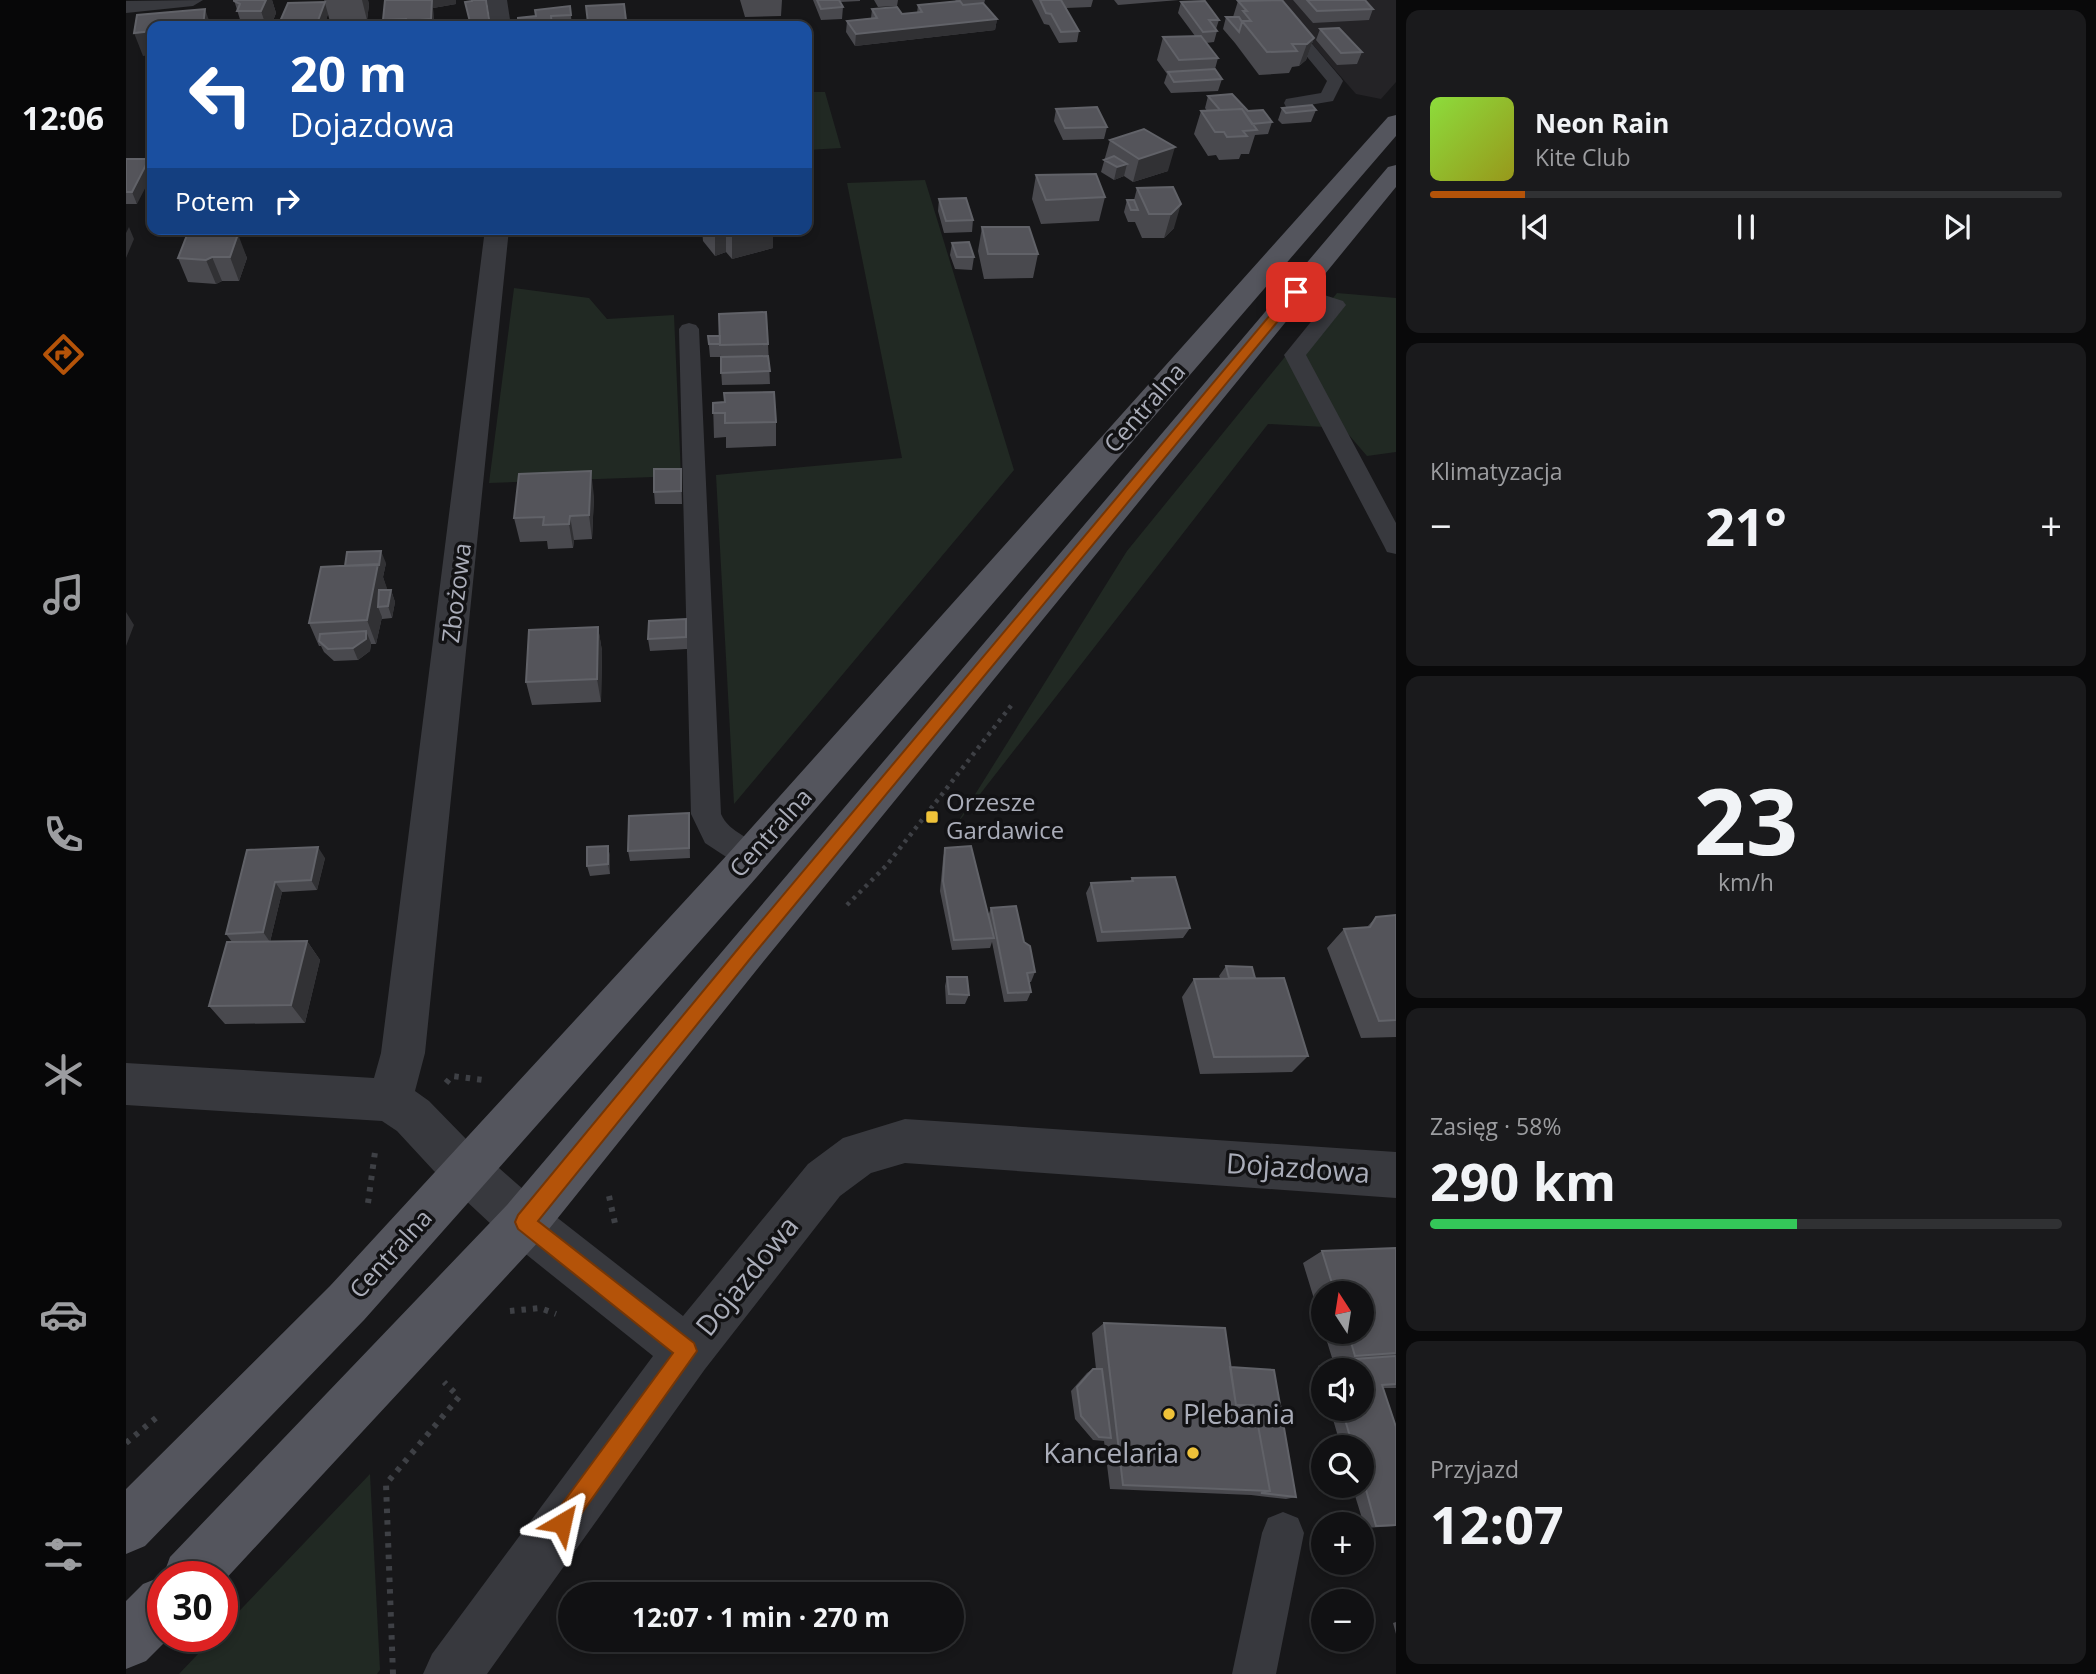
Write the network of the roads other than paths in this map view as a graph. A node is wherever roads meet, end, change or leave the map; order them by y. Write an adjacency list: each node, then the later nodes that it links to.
1 (194, 0): 4 (street)
2 (497, 0): 5 (street)
3 (1267, 0): 6 (lane)
4 (126, 7)
5 (500, 21)
6 (1292, 103)
7 (1396, 122): 13 (main road, Centralna)
8 (1396, 172): 10 (main road, Centralna)
9 (496, 235): 15 (street, Zbożowa)
10 (1296, 292): 12 (lane); 18 (main road, Centralna)
11 (689, 330): 13 (lane)
12 (1396, 545)
13 (751, 857): 16 (main road, Centralna)
14 (126, 1084): 15 (street)
15 (402, 1108): 16 (street, Dojazdowa)
16 (467, 1170): 18 (street, Dojazdowa); 20 (main road, Centralna)
17 (1396, 1175): 19 (street, Dojazdowa)
18 (524, 1222): 19 (street, Dojazdowa); 22 (main road, Centralna)
19 (687, 1351): 25 (street)
20 (126, 1527)
21 (1283, 1533): 26 (lane)
22 (205, 1561)
23 (147, 1620): 24 (main road)
24 (126, 1641)
25 (452, 1674)
26 (1254, 1674)

